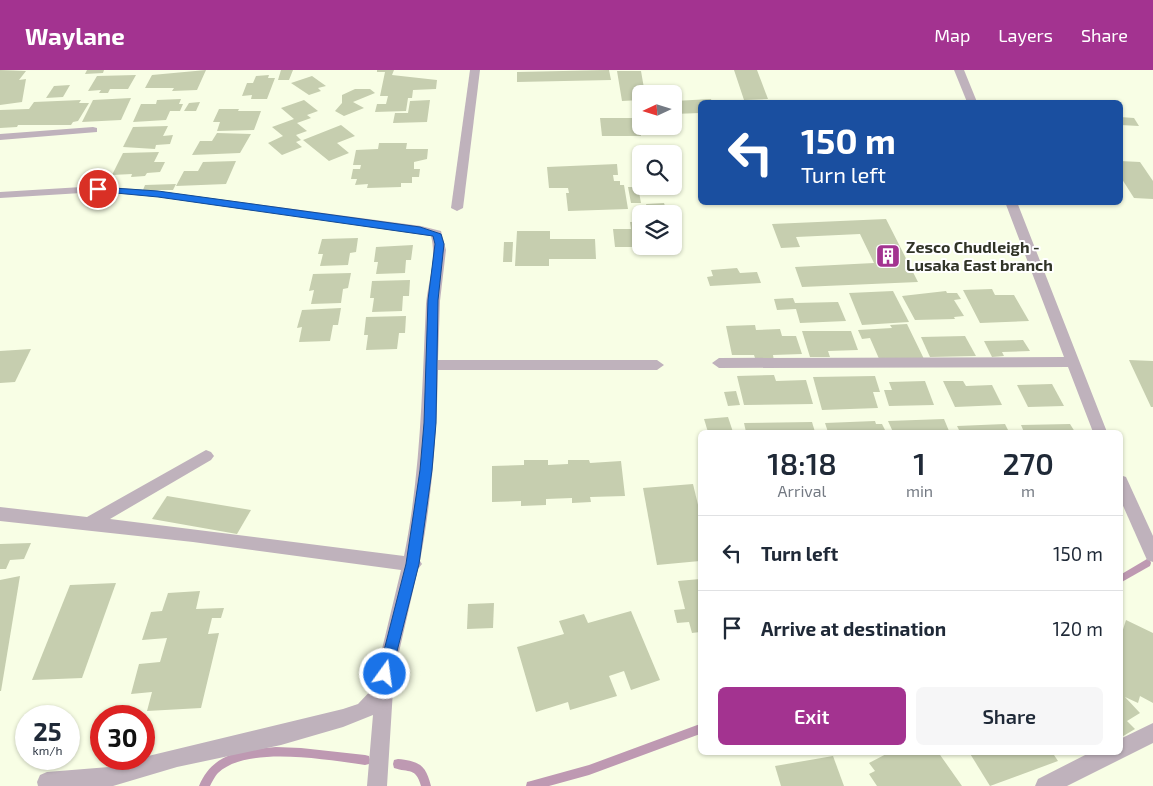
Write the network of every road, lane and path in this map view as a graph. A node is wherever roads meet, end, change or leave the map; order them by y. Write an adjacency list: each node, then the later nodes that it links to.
1 (475, 70): 8 (street)
2 (959, 70): 3 (street)
3 (971, 100)
4 (94, 130): 5 (street)
5 (0, 137)
6 (0, 195): 11 (street)
7 (1012, 205): 9 (street)
8 (457, 208)
9 (1073, 362): 10 (street); 13 (street)
10 (718, 363)
11 (432, 365): 12 (street); 19 (street)
12 (657, 365)
13 (1099, 430)
14 (206, 456): 17 (street)
15 (1123, 488): 18 (street)
16 (0, 514): 17 (street)
17 (88, 524): 19 (street)
18 (1153, 555)
19 (413, 564): 20 (street)
20 (385, 688): 24 (street); 25 (street)
21 (1153, 733): 22 (street)
22 (1123, 748)
23 (1107, 755): 26 (street)
24 (47, 782)
25 (377, 786)
26 (1045, 786)

